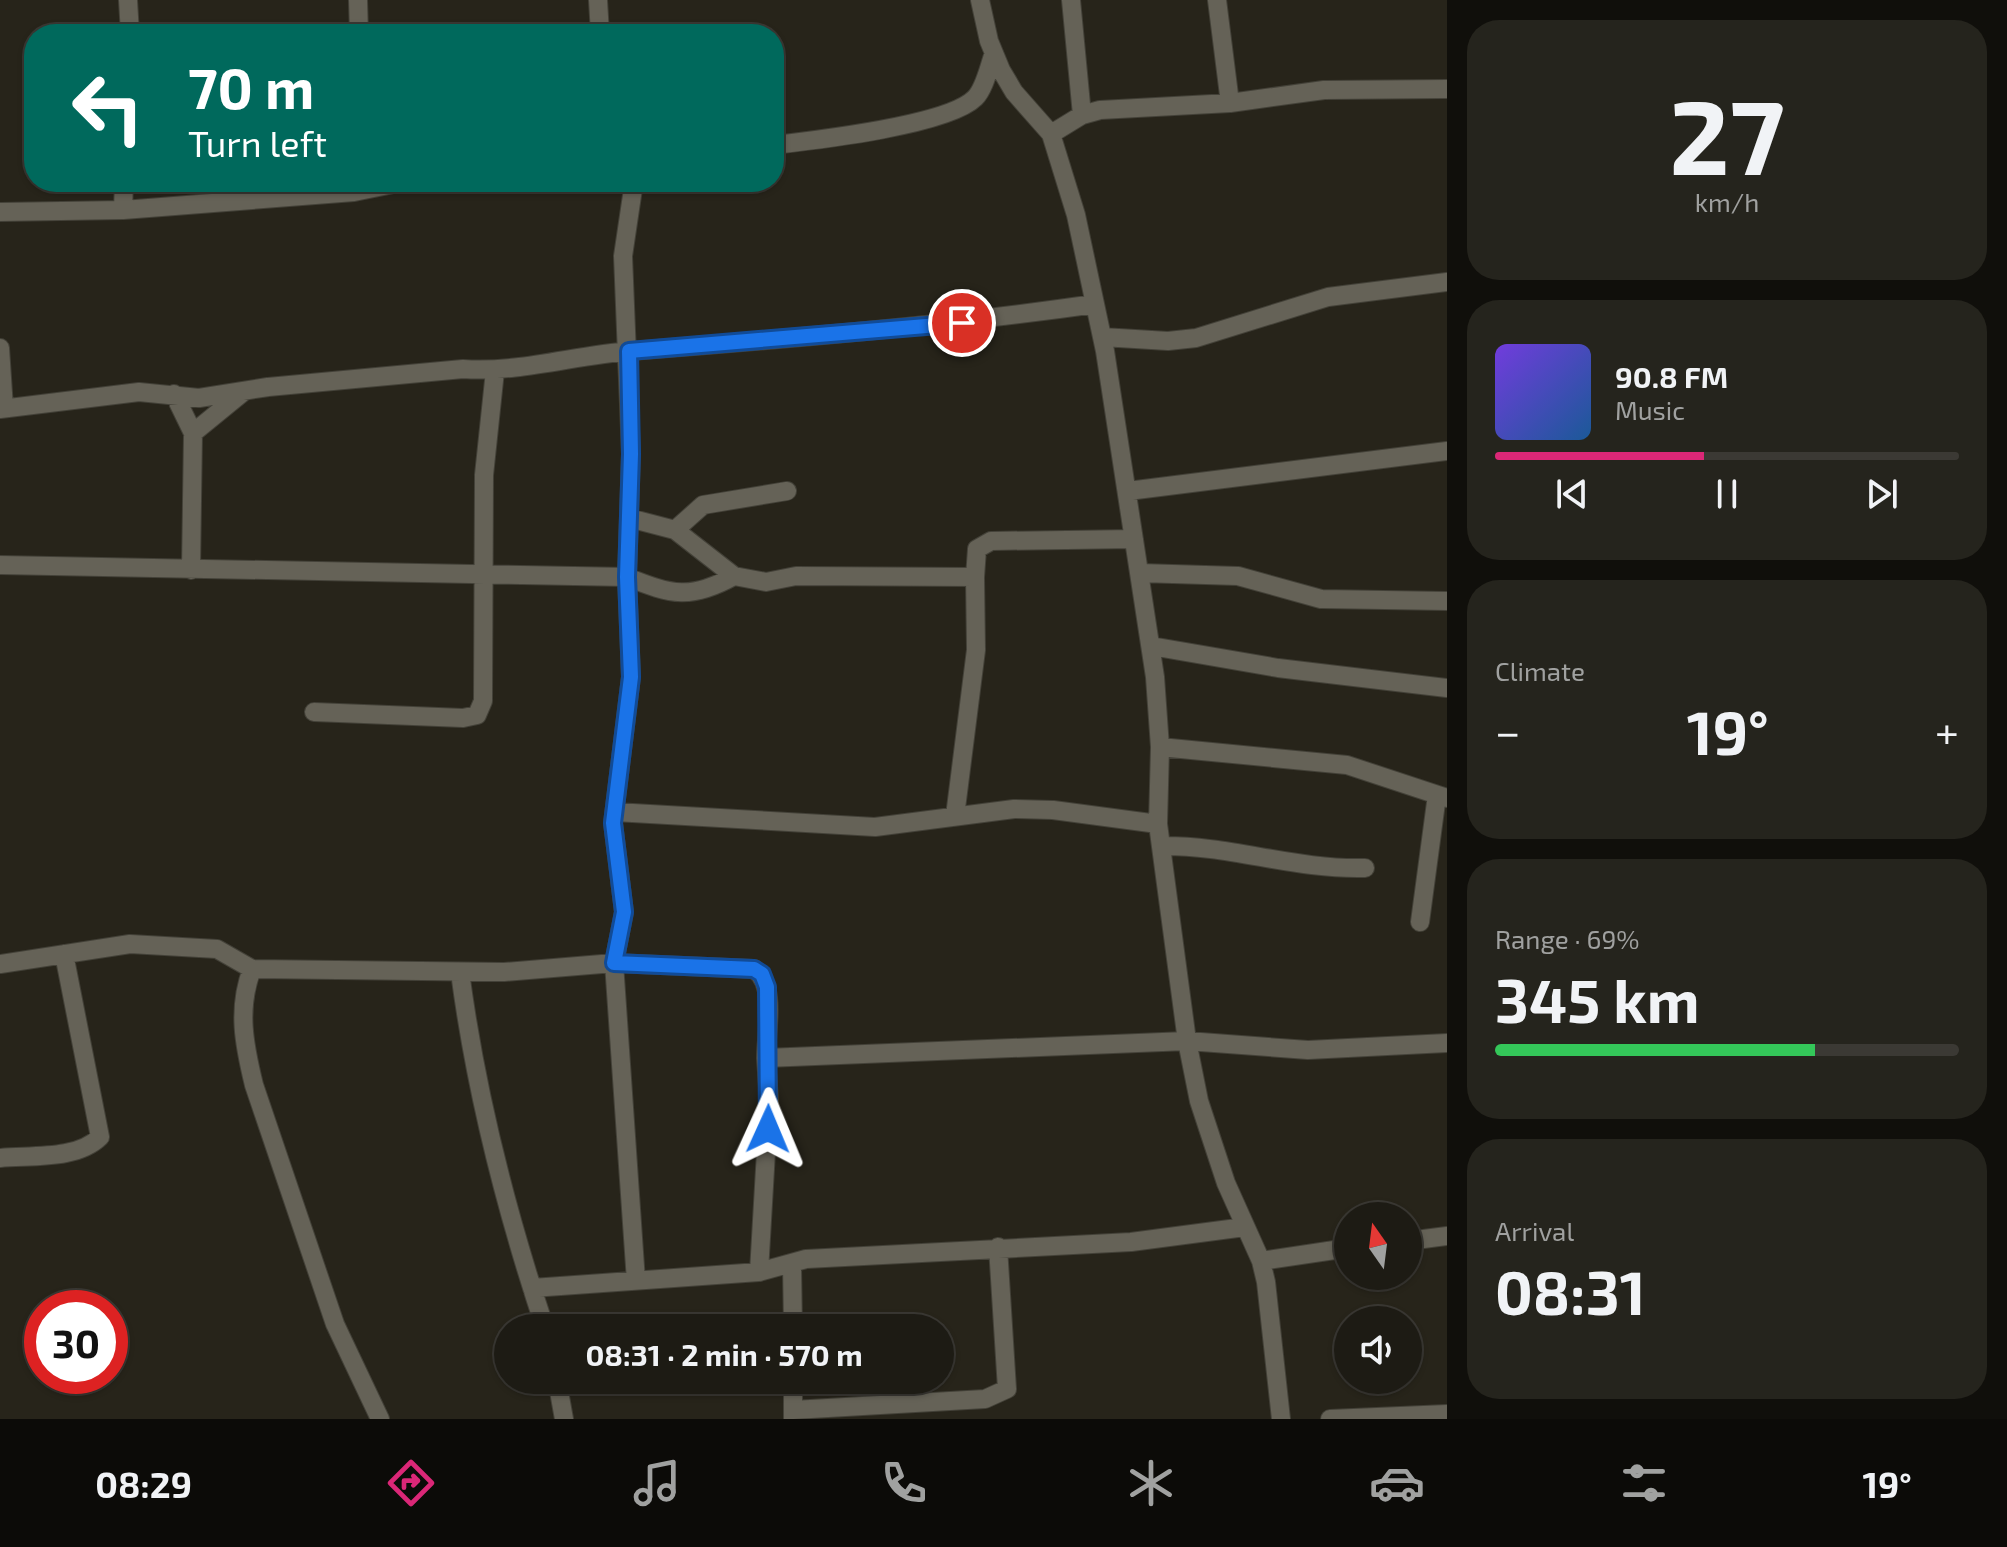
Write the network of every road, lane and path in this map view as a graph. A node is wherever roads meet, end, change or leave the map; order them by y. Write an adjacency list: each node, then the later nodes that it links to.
1 (128, 0): 7 (street)
2 (358, 0): 8 (street)
3 (598, 0): 9 (street)
4 (980, 0): 10 (street)
5 (1071, 0): 15 (street)
6 (1217, 0): 14 (street)
7 (129, 24)
8 (359, 24)
9 (599, 24)
10 (994, 53): 12 (street); 13 (street)
11 (1447, 89): 14 (street)
12 (1014, 92): 13 (street); 16 (street)
13 (978, 95): 17 (street)
14 (1230, 103): 15 (street)
15 (1082, 115): 16 (street)
16 (1051, 134): 24 (street)
17 (784, 143)
18 (124, 192): 21 (street)
19 (354, 192): 21 (street)
20 (633, 192): 27 (street)
21 (123, 210): 22 (street)
22 (0, 213)
23 (1447, 282): 25 (street)
24 (1095, 304): 25 (street); 27 (street)
25 (1102, 337): 35 (street)
26 (0, 348): 31 (street)
27 (629, 351): 28 (street); 36 (street)
28 (495, 371): 29 (street); 41 (street)
29 (242, 393): 30 (street); 32 (street)
30 (174, 394): 31 (street); 32 (street)
31 (2, 408)
32 (193, 433): 40 (street)
33 (1447, 451): 35 (street)
34 (787, 491): 37 (street)
35 (1128, 491): 38 (street)
36 (629, 518): 37 (street); 44 (street)
37 (675, 530): 43 (street)
38 (1134, 539): 42 (street); 45 (street)
39 (0, 565): 40 (street)
40 (191, 570): 41 (street)
41 (484, 573): 44 (street); 49 (street)
42 (1140, 573): 46 (street); 47 (street)
43 (734, 576): 44 (street); 45 (street)
44 (627, 577): 52 (street)
45 (975, 577): 53 (street)
46 (1447, 601)
47 (1151, 646): 48 (street); 50 (street)
48 (1447, 688)
49 (314, 712)
50 (1160, 747): 51 (street); 54 (street)
51 (1442, 797): 57 (street)
52 (615, 812): 53 (street); 59 (street)
53 (955, 816): 54 (street)
54 (1158, 824): 55 (street)
55 (1161, 846): 56 (street); 63 (street)
56 (1365, 868)
57 (1420, 922)
58 (64, 954): 60 (street); 61 (street); 66 (street)
59 (614, 963): 62 (street); 65 (street); 75 (street)
60 (0, 964)
61 (252, 969): 62 (street); 82 (street)
62 (460, 972): 76 (street)
63 (1187, 1041): 64 (street); 65 (street); 67 (street)
64 (1447, 1043)
65 (766, 1058): 74 (street)
66 (0, 1158)
67 (1245, 1227): 70 (street); 72 (street)
68 (1447, 1236): 69 (street)
69 (1422, 1239)
70 (998, 1247): 73 (street); 80 (street)
71 (1334, 1250): 72 (street)
72 (1261, 1261): 84 (street)
73 (792, 1265): 74 (street); 78 (street)
74 (759, 1272): 75 (street)
75 (636, 1281): 76 (street)
76 (532, 1288): 77 (street)
77 (540, 1314)
78 (793, 1314)
79 (560, 1394): 83 (street)
80 (793, 1414)
81 (1447, 1414): 85 (street)
82 (380, 1419)
83 (564, 1419)
84 (1281, 1419)
85 (1330, 1419)

